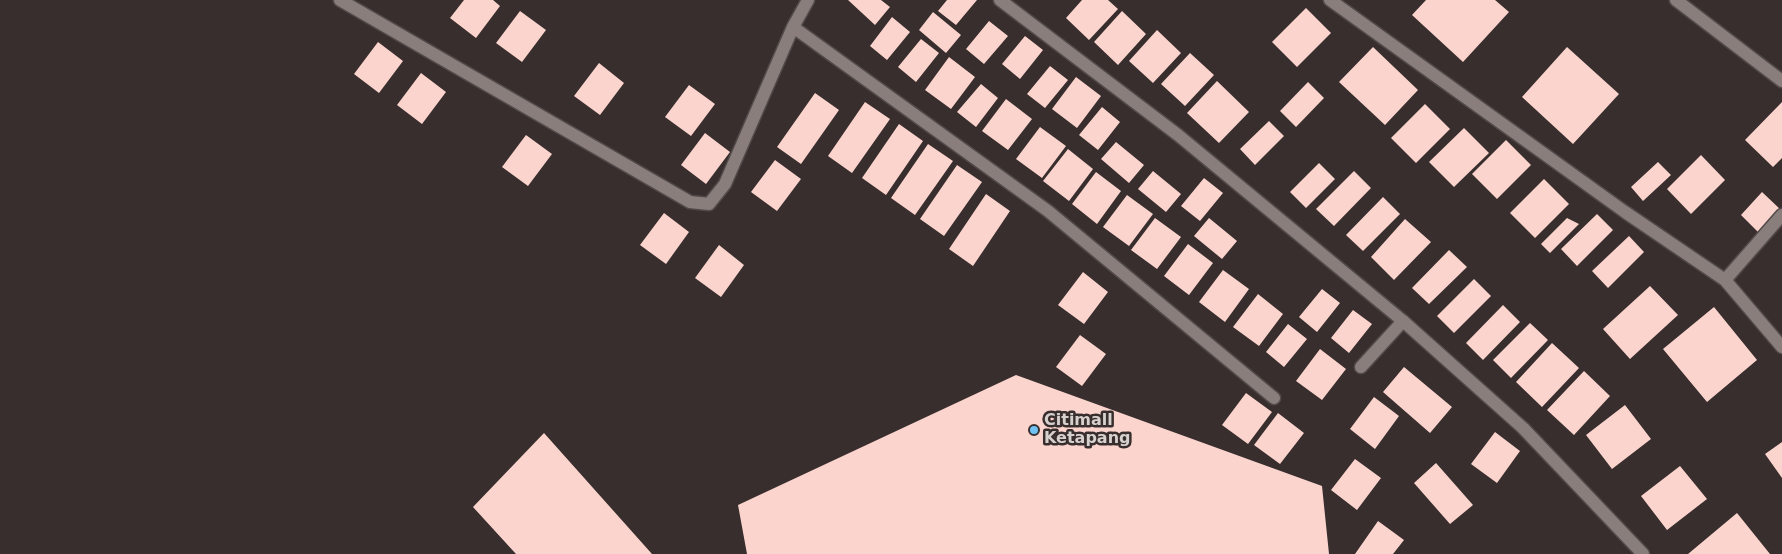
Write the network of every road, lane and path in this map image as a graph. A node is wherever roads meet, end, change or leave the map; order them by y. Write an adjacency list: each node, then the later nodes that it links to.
1 (340, 0): 6 (street)
2 (808, 0): 6 (street)
3 (1000, 0): 10 (street)
4 (1330, 0): 9 (street)
5 (1676, 0): 7 (street)
6 (793, 27): 13 (street)
7 (1782, 80)
8 (1782, 215): 9 (street)
9 (1725, 280): 11 (street)
10 (1403, 321): 12 (street); 14 (street)
11 (1782, 347)
12 (1362, 367)
13 (1274, 398)
14 (1643, 554)

